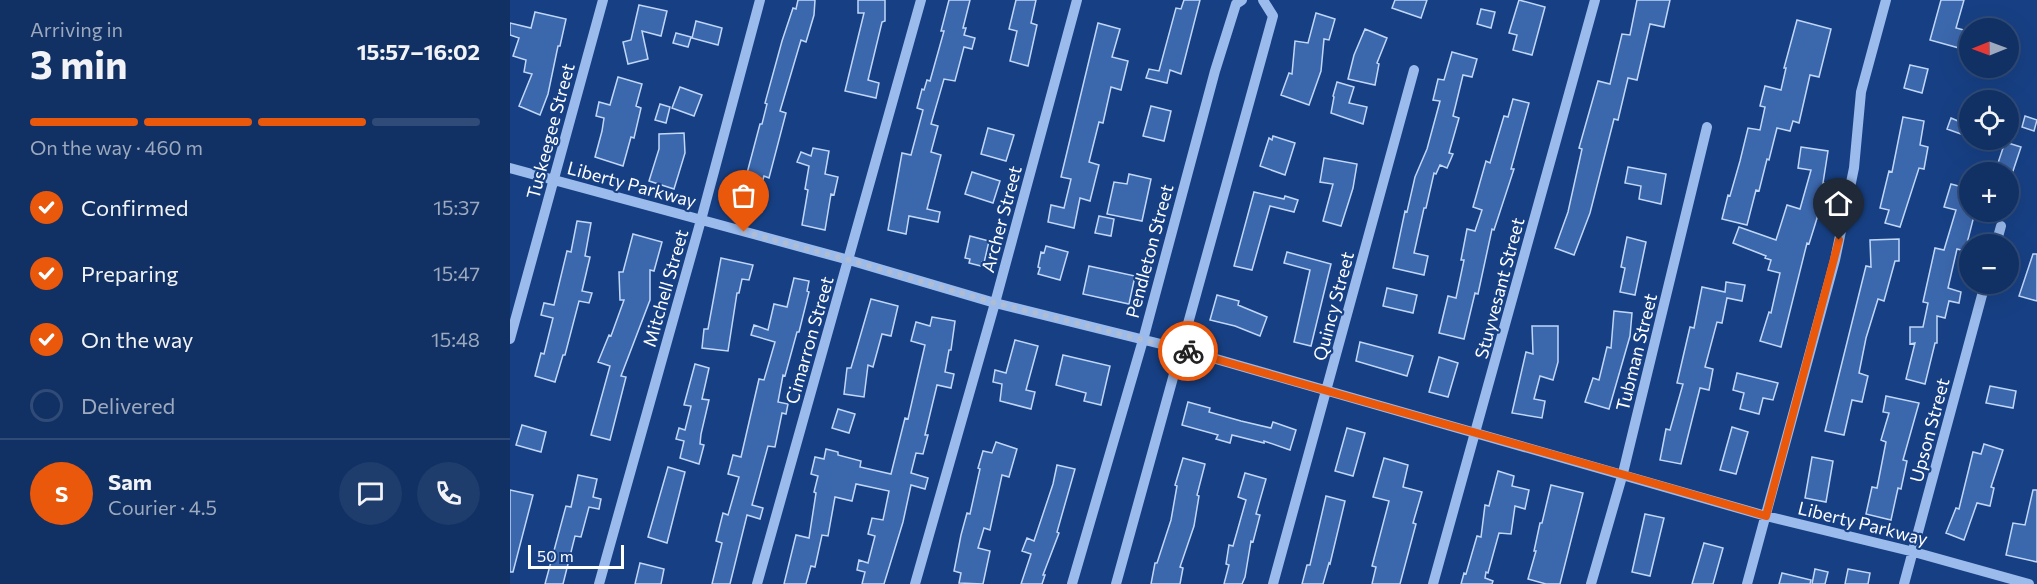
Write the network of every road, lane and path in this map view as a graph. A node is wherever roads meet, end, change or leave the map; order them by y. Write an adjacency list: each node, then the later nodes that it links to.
1 (603, 0): 12 (street, Tuskeegee Street)
2 (760, 0): 13 (street, Mitchell Street)
3 (921, 0): 16 (street, Cimarron Street)
4 (1077, 0): 18 (street, Archer Street)
5 (1242, 0): 20 (street, Pendleton Street)
6 (1263, 0): 21 (street)
7 (1594, 0): 23 (street, Stuyvesant Street)
8 (1886, 0): 25 (street)
9 (1414, 70): 22 (street, Quincy Street)
10 (1707, 127): 24 (street, Tubman Street)
11 (510, 168): 12 (street, Liberty Parkway)
12 (554, 180): 13 (street, Liberty Parkway); 19 (street, Tuskeegee Street)
13 (701, 220): 16 (street, Liberty Parkway); 27 (street, Mitchell Street)
14 (2001, 226): 15 (street)
15 (1999, 234)
16 (849, 260): 18 (street, Liberty Parkway); 28 (street, Cimarron Street)
17 (1982, 294): 26 (street, Upson Street)
18 (995, 303): 20 (street, Liberty Parkway); 29 (street, Archer Street)
19 (510, 339)
20 (1143, 339): 21 (street, Liberty Parkway); 30 (street, Pendleton Street)
21 (1181, 349): 22 (street, Liberty Parkway); 31 (street)
22 (1327, 392): 23 (street, Liberty Parkway); 32 (street, Quincy Street)
23 (1476, 433): 24 (street, Liberty Parkway); 33 (street, Stuyvesant Street)
24 (1623, 473): 25 (street, Liberty Parkway); 34 (street, Tubman Street)
25 (1766, 516): 26 (street, Liberty Parkway); 35 (street)
26 (1914, 552): 36 (street, Upson Street); 37 (street, Liberty Parkway)
27 (599, 584)
28 (757, 584)
29 (915, 584)
30 (1072, 584)
31 (1116, 584)
32 (1273, 584)
33 (1433, 584)
34 (1591, 584)
35 (1748, 584)
36 (1905, 584)
37 (2029, 584)

